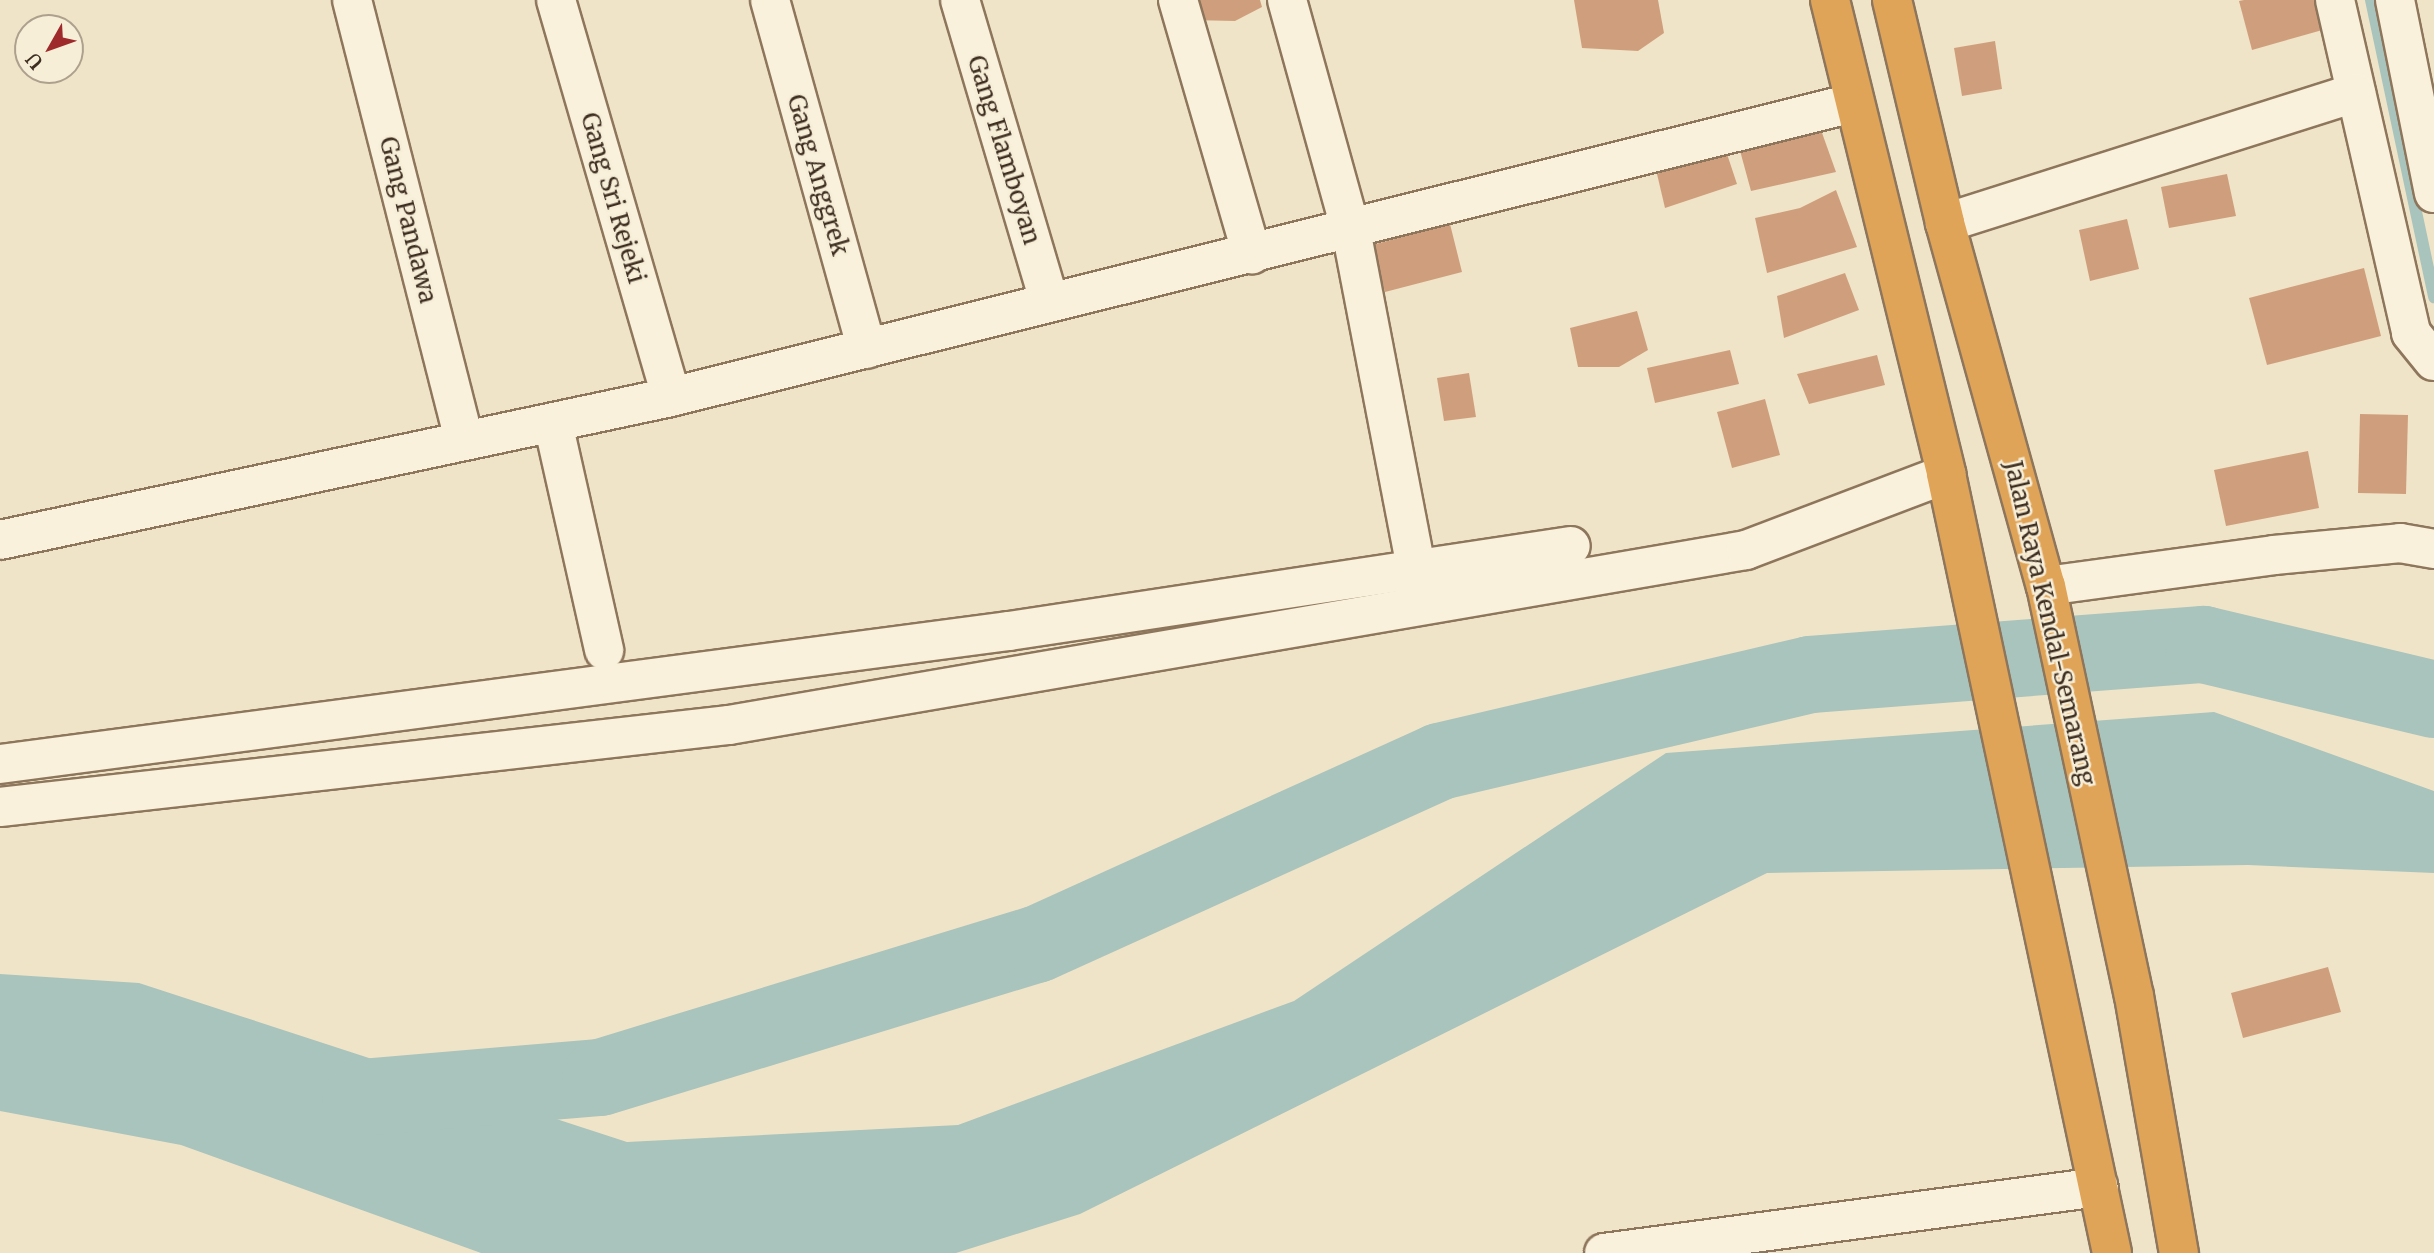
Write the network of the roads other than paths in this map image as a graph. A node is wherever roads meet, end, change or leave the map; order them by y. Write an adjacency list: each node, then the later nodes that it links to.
1 (352, 0): 22 (street, Gang Pandawa)
2 (556, 0): 20 (street, Gang Sri Rejeki)
3 (770, 0): 18 (street, Gang Anggrek)
4 (960, 0): 17 (street, Gang Flamboyan)
5 (1178, 0): 16 (street)
6 (1287, 0): 15 (street)
7 (1829, 0): 12 (highway)
8 (1892, 0): 14 (highway, Jalan Raya Kendal-Semarang)
9 (2336, 0): 11 (street)
10 (2395, 0): 13 (street)
11 (2356, 93): 14 (street); 19 (street)
12 (1853, 103): 15 (street); 23 (highway)
13 (2434, 193)
14 (1945, 223): 28 (highway, Jalan Raya Kendal-Semarang)
15 (1351, 230): 16 (street); 27 (street)
16 (1252, 254): 17 (street)
17 (1049, 300): 18 (street)
18 (867, 349): 20 (street)
19 (2434, 361)
20 (671, 397): 21 (street)
21 (553, 423): 22 (street); 30 (street)
22 (464, 440): 24 (street)
23 (1947, 474): 29 (street); 33 (highway)
24 (0, 540)
25 (1571, 546): 27 (street)
26 (2434, 549): 28 (street)
27 (1416, 569): 29 (street); 31 (street)
28 (2050, 604): 36 (highway, Jalan Raya Kendal-Semarang)
29 (1423, 606): 32 (street)
30 (604, 650)
31 (0, 764)
32 (0, 807)
33 (2099, 1187): 34 (street); 35 (highway)
34 (1604, 1253)
35 (2112, 1253)
36 (2179, 1253)

